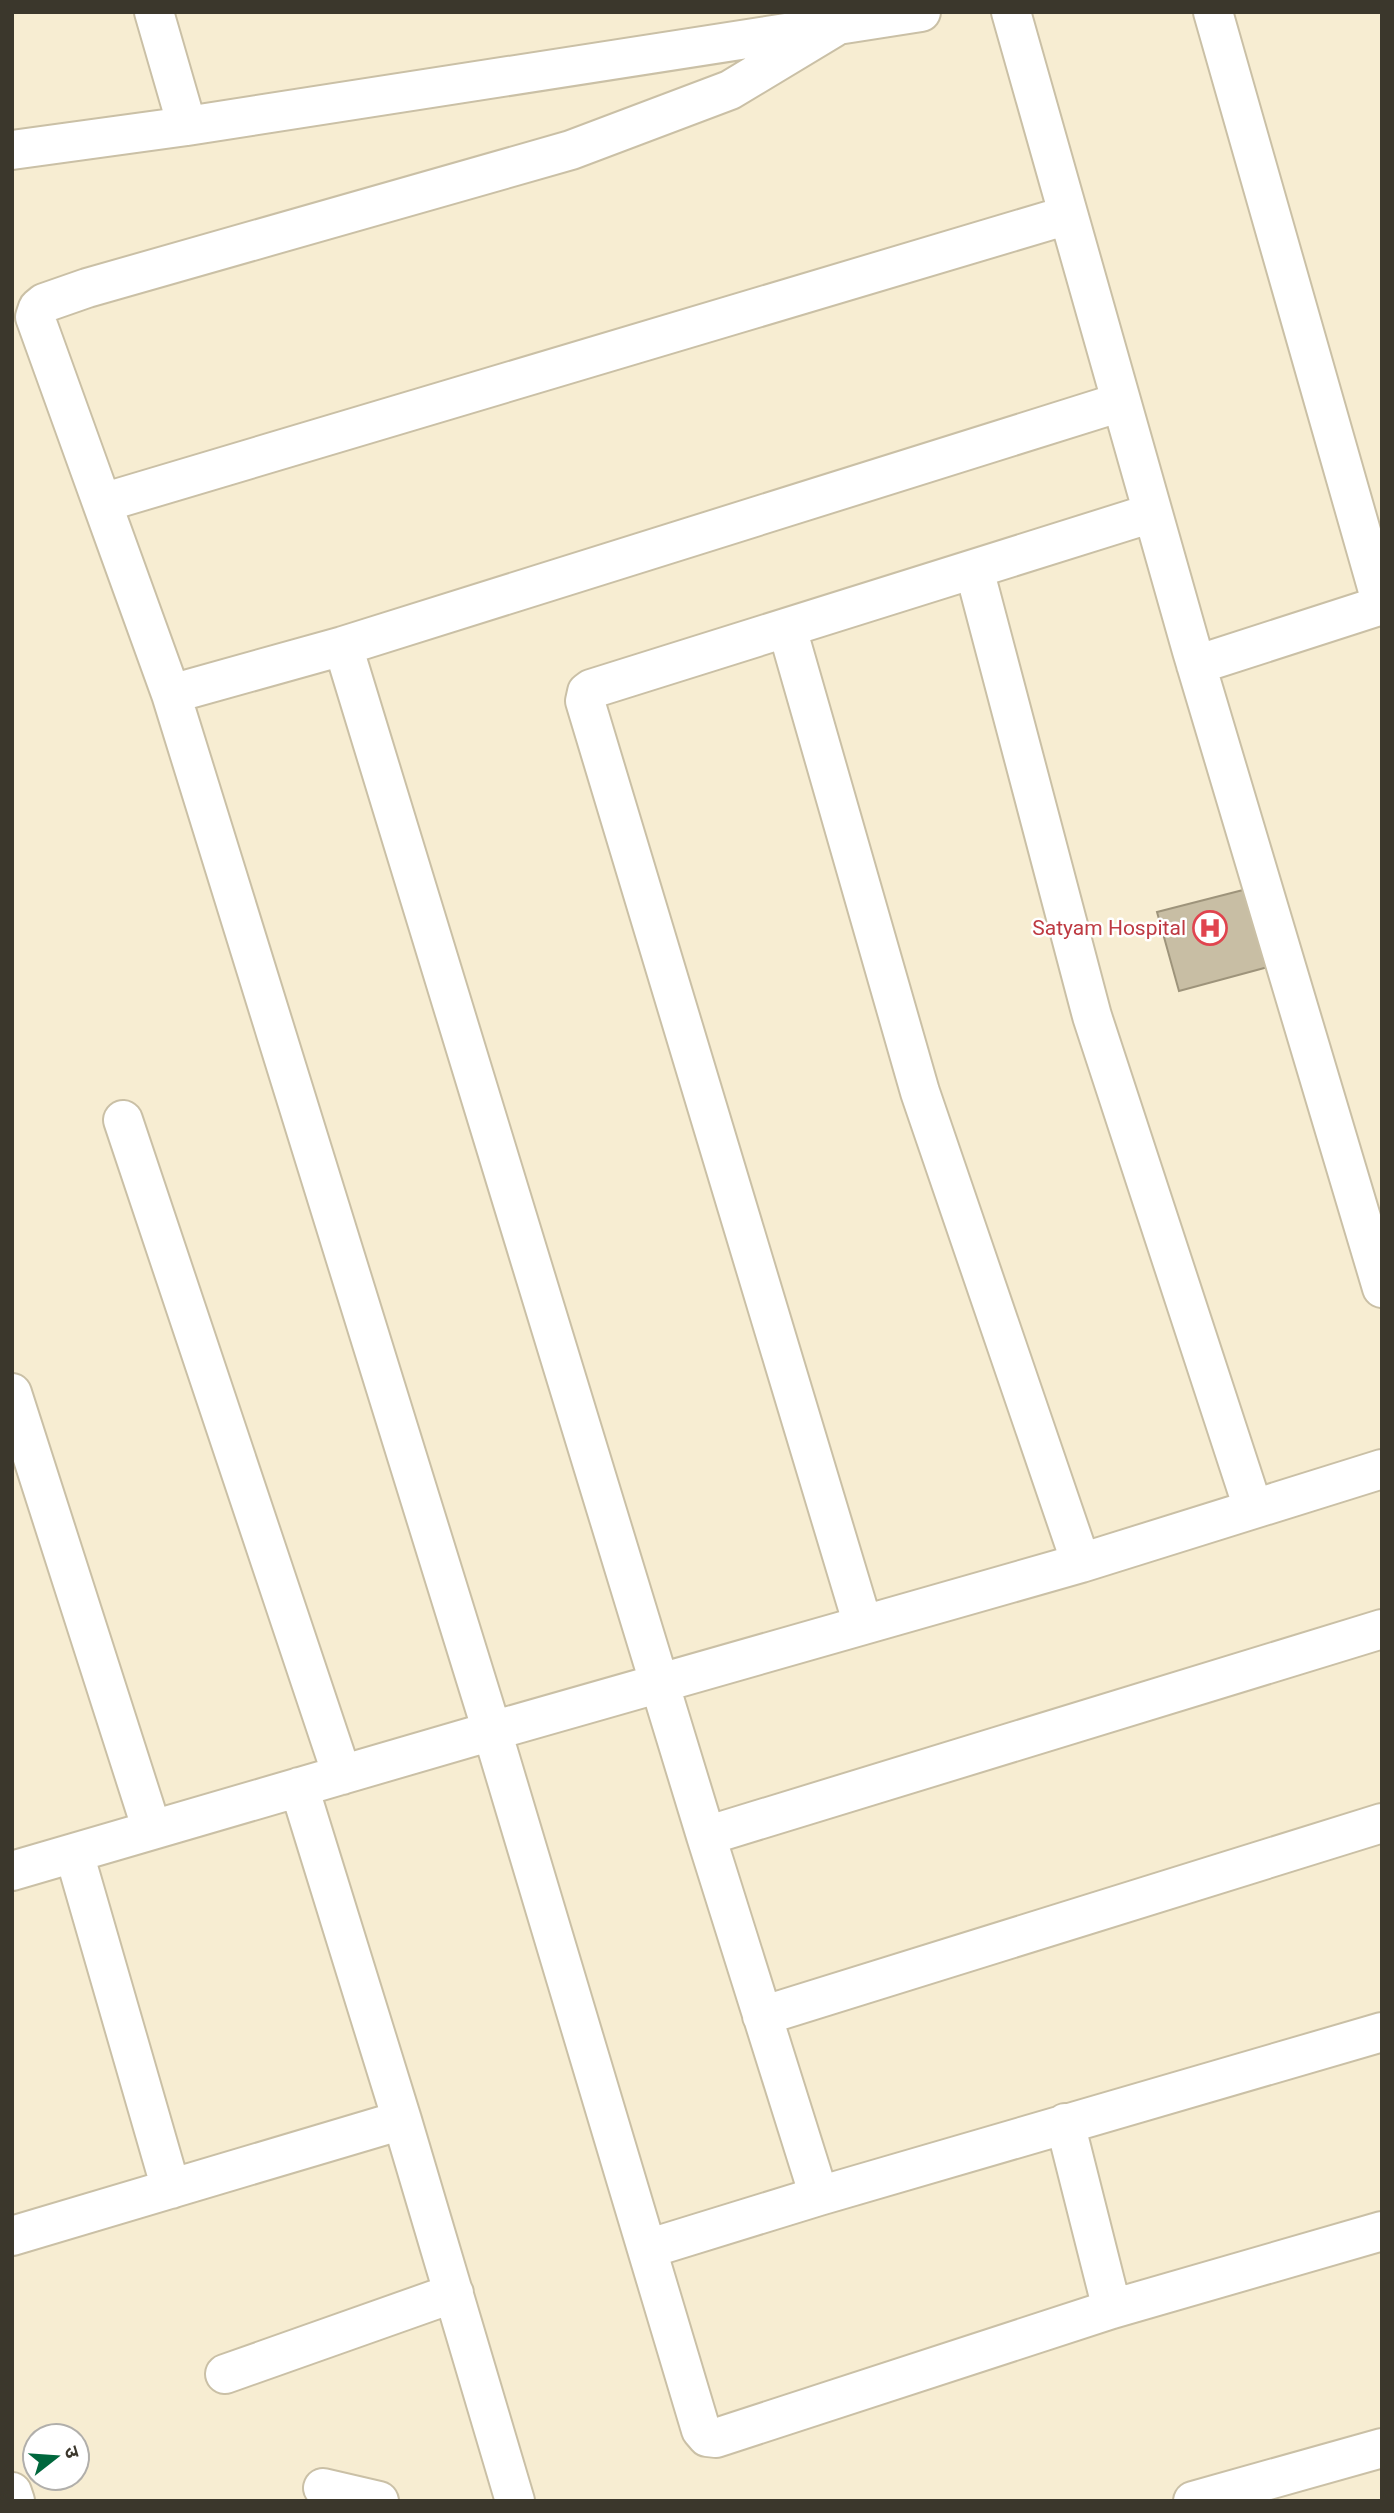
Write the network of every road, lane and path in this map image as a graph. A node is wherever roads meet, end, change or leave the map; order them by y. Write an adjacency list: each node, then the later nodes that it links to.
1 (154, 12): 6 (street)
2 (921, 12): 5 (street)
3 (1011, 12): 8 (street)
4 (1213, 12): 14 (street)
5 (838, 25): 6 (street); 9 (street)
6 (187, 126): 7 (street)
7 (12, 150)
8 (1068, 215): 10 (street); 11 (street)
9 (25, 312): 11 (street)
10 (1121, 402): 12 (street); 16 (street)
11 (102, 503): 18 (street)
12 (1152, 513): 13 (street); 17 (street)
13 (974, 569): 15 (street); 24 (street)
14 (1382, 605): 17 (street)
15 (787, 628): 25 (street); 26 (street)
16 (343, 646): 18 (street); 28 (street)
17 (1196, 664): 20 (street)
18 (171, 694): 29 (street)
19 (123, 1120): 30 (street)
20 (1369, 1198): 21 (street)
21 (1382, 1288)
22 (12, 1393): 33 (street)
23 (1382, 1469): 24 (street)
24 (1253, 1508): 25 (street)
25 (1081, 1563): 26 (street)
26 (863, 1625): 28 (street)
27 (1382, 1629): 34 (street)
28 (660, 1683): 29 (street); 34 (street)
29 (492, 1731): 30 (street); 45 (street)
30 (342, 1774): 31 (street)
31 (299, 1787): 33 (street); 39 (street)
32 (1382, 1823): 37 (street)
33 (152, 1830): 35 (street)
34 (706, 1836): 37 (street)
35 (74, 1853): 36 (street); 41 (street)
36 (12, 1871)
37 (762, 2016): 42 (street)
38 (1382, 2032): 40 (street)
39 (402, 2120): 41 (street); 46 (street)
40 (1065, 2123): 42 (street); 47 (street)
41 (171, 2189): 44 (street)
42 (819, 2196): 45 (street)
43 (1382, 2231): 47 (street)
44 (12, 2236)
45 (647, 2249): 47 (street)
46 (454, 2293): 48 (street); 54 (street)
47 (1112, 2309)
48 (225, 2374)
49 (1382, 2448): 55 (street)
50 (323, 2488): 53 (street)
51 (12, 2492): 52 (street)
52 (15, 2501)
53 (379, 2501)
54 (515, 2501)
55 (1193, 2501)

